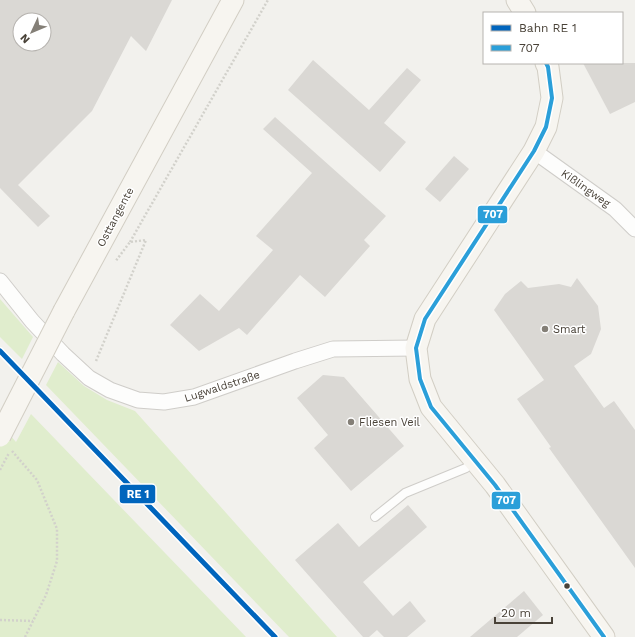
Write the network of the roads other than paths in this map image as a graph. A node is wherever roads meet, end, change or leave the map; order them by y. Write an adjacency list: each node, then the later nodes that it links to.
1 (233, 0): 9 (street, Osttangente, bridge)
2 (517, 0): 3 (street)
3 (524, 12)
4 (546, 64): 5 (street)
5 (534, 152): 6 (street, Kißlingweg); 8 (street)
6 (635, 229)
7 (0, 281): 8 (street, Lugwaldstraße)
8 (416, 348): 10 (street)
9 (5, 442)
10 (475, 460): 11 (lane); 12 (street)
11 (375, 517)
12 (604, 637)

